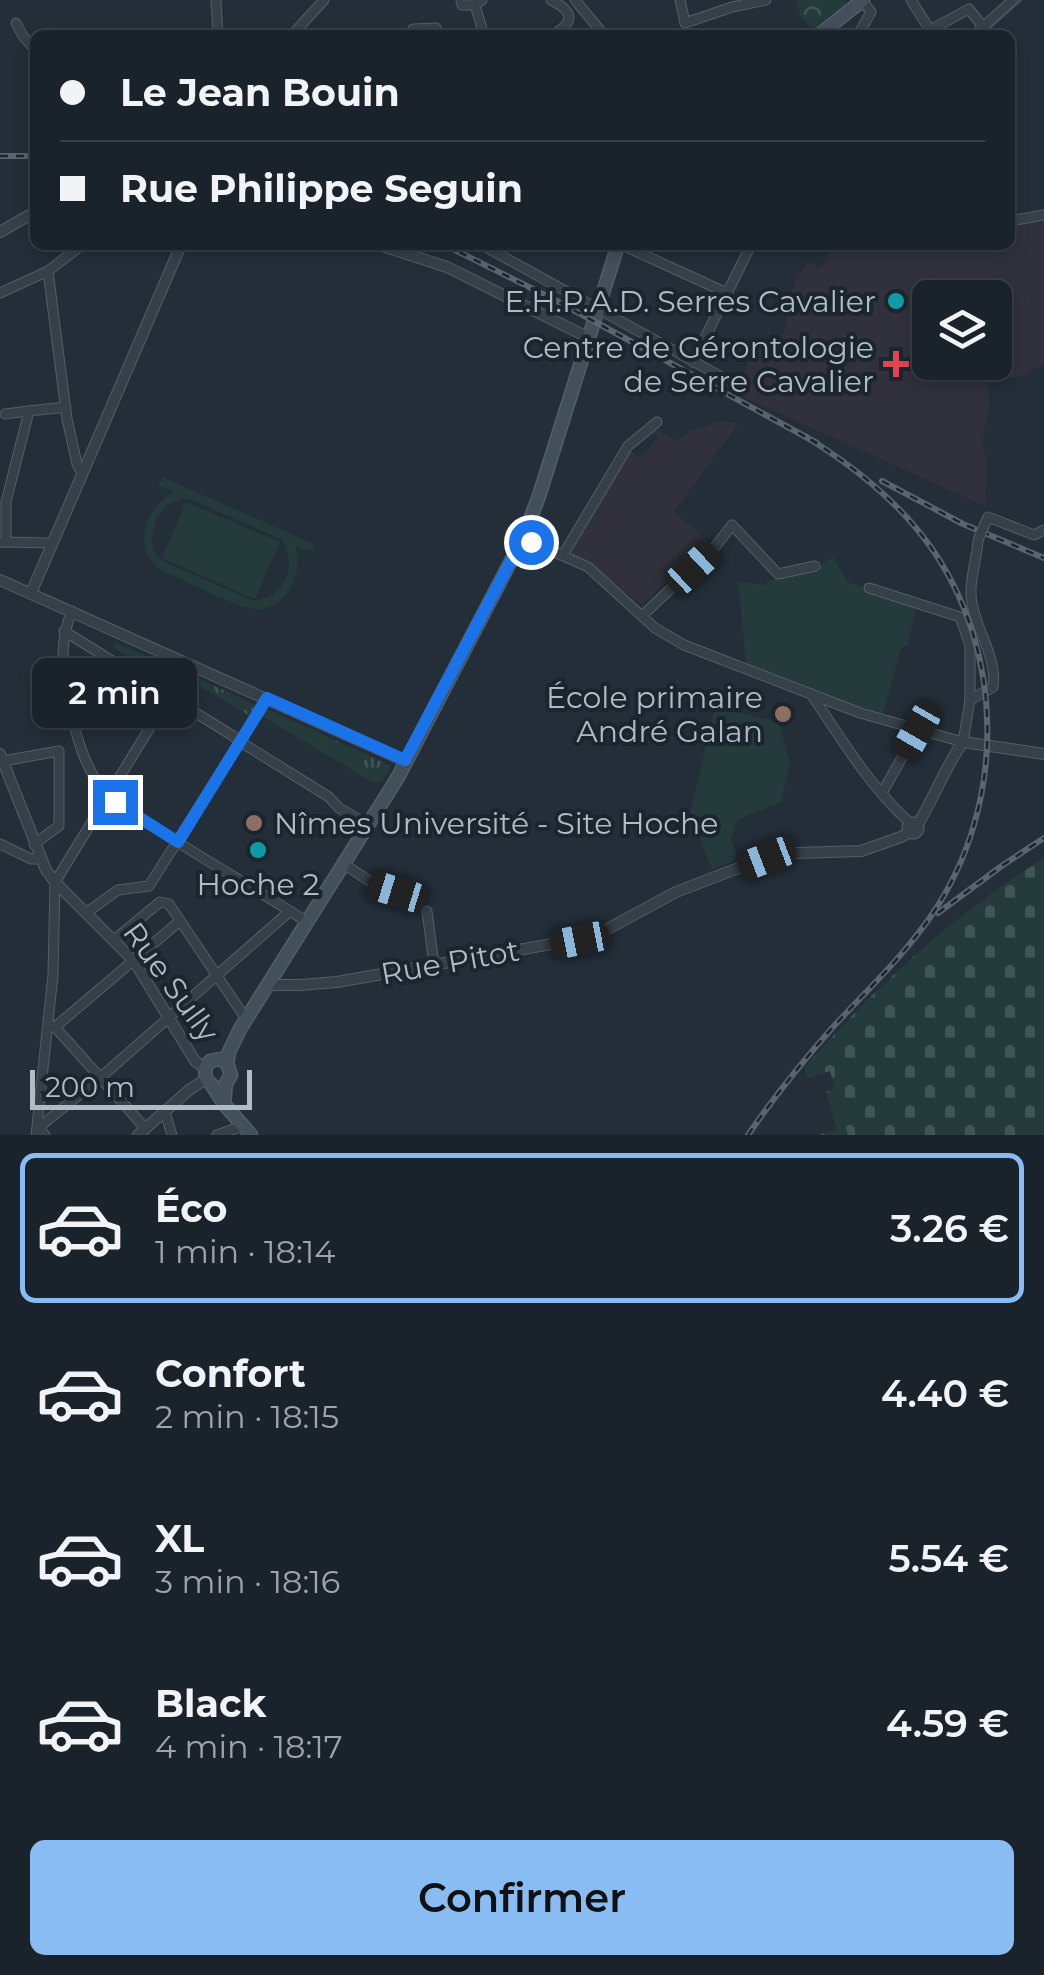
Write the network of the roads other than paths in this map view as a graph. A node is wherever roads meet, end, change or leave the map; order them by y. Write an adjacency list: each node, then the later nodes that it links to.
1 (216, 0): 14 (street)
2 (324, 0): 15 (street)
3 (460, 0): 11 (street)
4 (551, 0): 19 (street)
5 (574, 0): 20 (street)
6 (680, 0): 7 (street)
7 (766, 0)
8 (911, 0): 13 (street)
9 (1014, 0): 13 (street)
10 (859, 1): 21 (main road); 22 (street)
11 (478, 3): 18 (street)
12 (16, 23): 24 (street)
13 (984, 28): 23 (street)
14 (218, 30)
15 (297, 30)
16 (412, 30): 17 (street)
17 (437, 30)
18 (483, 30)
19 (559, 30)
20 (600, 30)
21 (826, 30)
22 (861, 30)
23 (981, 30)
24 (30, 44)
25 (30, 215): 28 (street)
26 (1044, 215): 27 (street)
27 (1015, 219)
28 (0, 232)
29 (75, 250): 36 (street)
30 (179, 250): 47 (street)
31 (394, 250): 40 (street)
32 (490, 250): 39 (street)
33 (618, 250): 39 (main road)
34 (631, 250): 38 (street)
35 (748, 250): 38 (street)
36 (48, 271): 37 (street); 43 (street)
37 (0, 293)
38 (727, 293): 41 (street)
39 (596, 314): 40 (main road); 41 (street)
40 (588, 338): 49 (main road)
41 (693, 362): 42 (street)
42 (740, 387)
43 (66, 407): 44 (street); 47 (street)
44 (29, 411): 45 (street); 50 (street)
45 (4, 414)
46 (657, 422): 52 (street)
47 (82, 473): 51 (street)
48 (1044, 530): 64 (street, bridge)
49 (523, 538): 52 (street); 72 (main road)
50 (3, 542): 51 (street)
51 (52, 543): 56 (street)
52 (563, 554): 58 (street)
53 (815, 566): 58 (street)
54 (0, 580): 56 (street)
55 (869, 588): 64 (street)
56 (31, 593): 57 (street)
57 (72, 611): 59 (street); 60 (street)
58 (642, 615): 61 (street)
59 (64, 631): 62 (street); 68 (street)
60 (188, 664): 62 (street); 63 (street)
61 (812, 694): 65 (street); 73 (street)
62 (170, 695): 66 (street); 74 (street)
63 (267, 698): 66 (street); 72 (street)
64 (970, 700): 67 (street)
65 (917, 731): 67 (street); 73 (street)
66 (241, 741): 75 (street); 77 (street)
67 (963, 742): 70 (street); 76 (street)
68 (82, 749): 69 (street); 74 (street)
69 (60, 753): 71 (street); 79 (street)
70 (1044, 754)
71 (1, 758): 79 (street, Rue Sully)
72 (405, 760): 75 (main road)
73 (882, 792): 76 (street)
74 (108, 796): 77 (street); 82 (street)
75 (368, 825): 81 (main road)
76 (912, 826): 91 (street, Rue Pitot)
77 (178, 842): 84 (street); 86 (street)
78 (0, 844): 80 (street)
79 (34, 844): 80 (street, Rue Sully)
80 (40, 859): 82 (street, Rue Sully)
81 (344, 864): 83 (street); 88 (main road)
82 (54, 882): 86 (street, Rue Sully); 96 (street)
83 (420, 898)
84 (290, 911): 88 (street); 92 (street)
85 (427, 911): 91 (street)
86 (86, 913): 89 (street, Rue Sully)
87 (180, 921): 89 (street); 90 (street); 92 (street)
88 (308, 922): 93 (main road)
89 (114, 940): 90 (street, Rue Sully)
90 (134, 961): 94 (street, Rue Sully); 96 (street)
91 (434, 964): 93 (street, Rue Pitot)
92 (216, 975): 94 (street); 95 (street)
93 (268, 985): 95 (main road)
94 (169, 1018): 97 (street, Rue Sully); 98 (street)
95 (243, 1024): 97 (main road)
96 (52, 1026): 98 (street); 102 (street)
97 (215, 1073): 99 (street); 100 (main road, Rue Sully)
98 (100, 1078): 101 (street); 102 (street)
99 (165, 1112): 101 (street); 103 (street)
100 (247, 1130): 104 (street)
101 (142, 1132)
102 (40, 1133)
103 (172, 1135)
104 (217, 1135)

